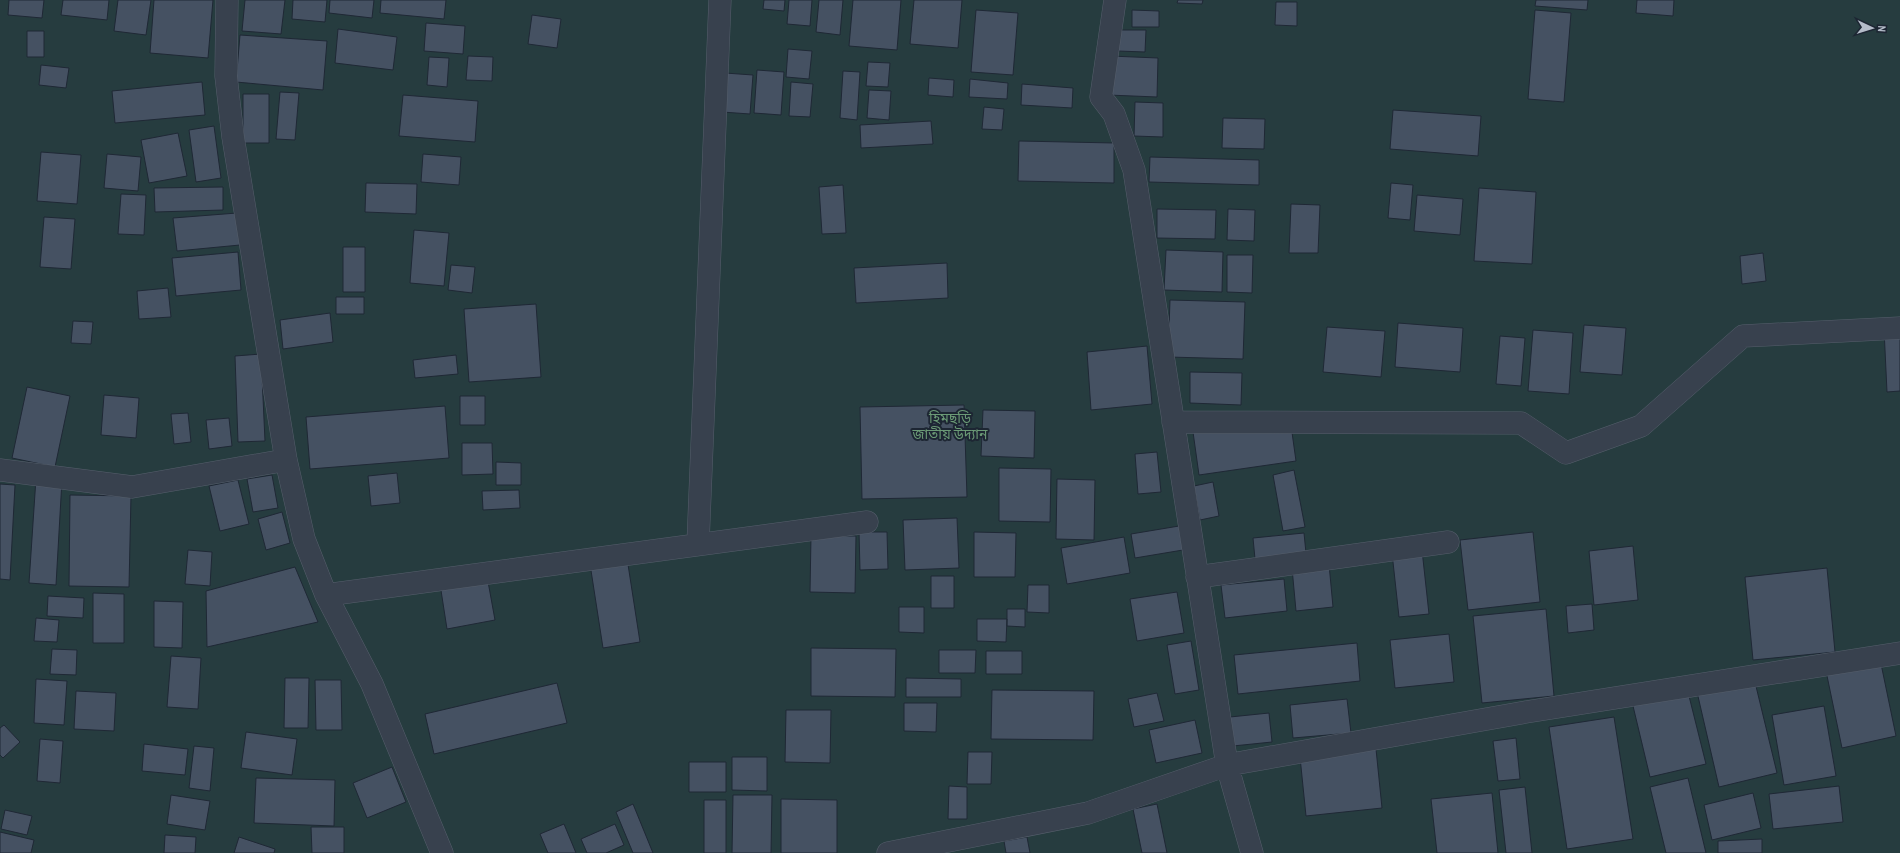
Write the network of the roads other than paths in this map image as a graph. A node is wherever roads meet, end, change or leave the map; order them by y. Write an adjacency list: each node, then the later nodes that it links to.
1 (227, 0): 6 (street)
2 (720, 0): 10 (street)
3 (1116, 0): 5 (street)
4 (1900, 328): 5 (street)
5 (1173, 422): 11 (street)
6 (286, 460): 7 (street); 12 (street)
7 (0, 470)
8 (867, 522): 10 (street)
9 (1448, 542): 11 (street)
10 (698, 544): 12 (street)
11 (1197, 577): 14 (street)
12 (326, 595): 15 (street)
13 (1900, 653): 14 (street)
14 (1227, 765): 16 (street); 17 (street)
15 (442, 853)
16 (888, 853)
17 (1252, 853)

